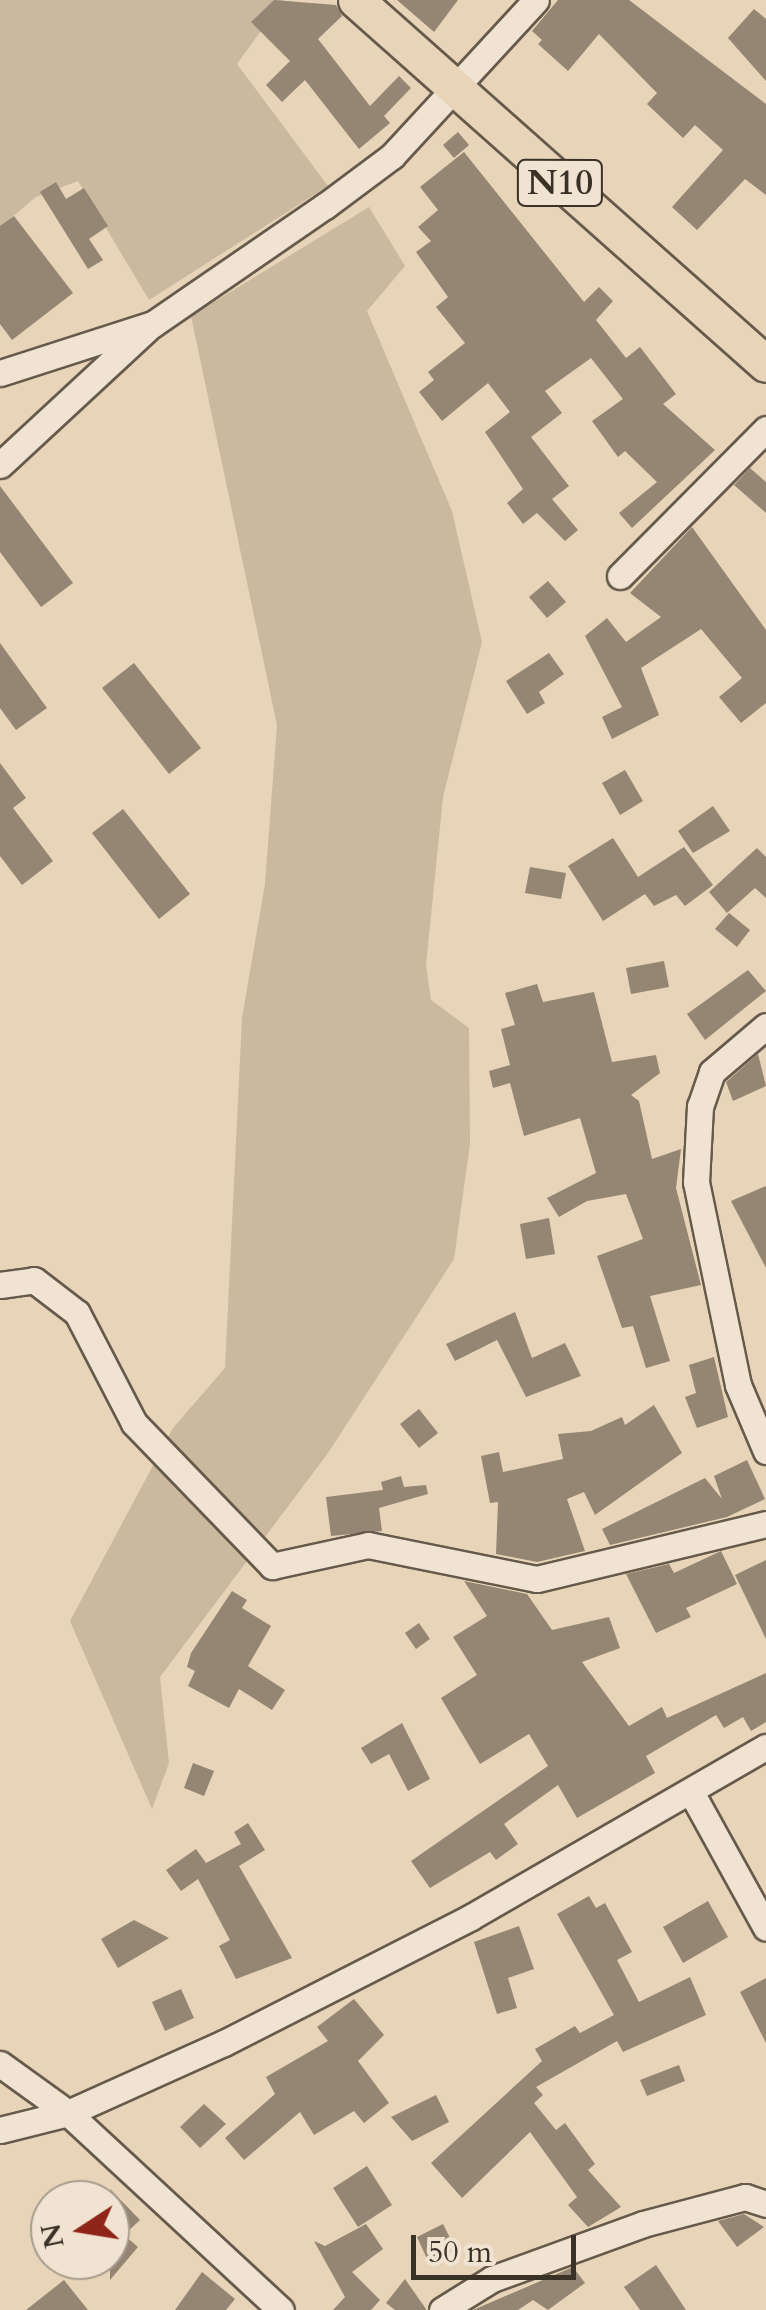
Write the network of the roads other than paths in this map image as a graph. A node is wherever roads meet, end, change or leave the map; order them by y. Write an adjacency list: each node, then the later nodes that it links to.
1 (356, 0): 3 (highway, N10)
2 (536, 0): 3 (street)
3 (454, 93): 4 (street); 5 (highway, N10)
4 (153, 324): 6 (street); 8 (street)
5 (766, 364)
6 (0, 373)
7 (766, 429): 9 (street)
8 (0, 465)
9 (620, 576)
10 (766, 1026): 12 (street)
11 (0, 1285): 13 (street)
12 (766, 1451)
13 (766, 1524)
14 (766, 1747): 15 (street)
15 (691, 1792): 16 (street); 18 (street)
16 (766, 1928)
17 (0, 2064): 18 (street)
18 (68, 2113): 19 (street); 21 (street)
19 (0, 2130)
20 (766, 2204): 22 (street)
21 (281, 2310)
22 (442, 2310)

